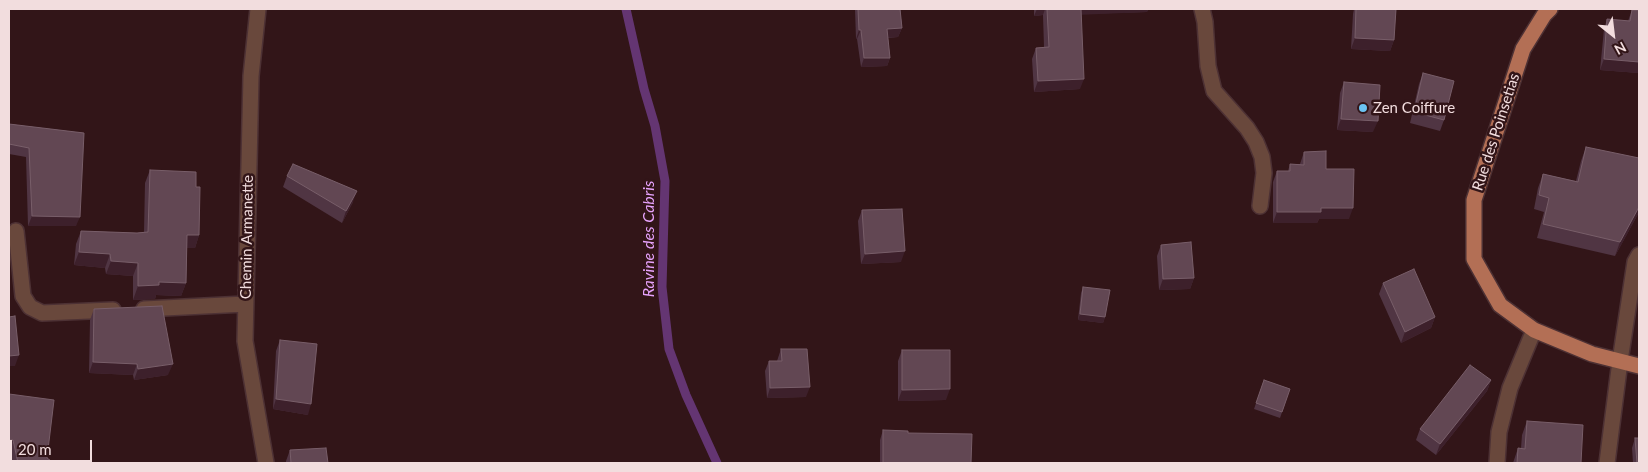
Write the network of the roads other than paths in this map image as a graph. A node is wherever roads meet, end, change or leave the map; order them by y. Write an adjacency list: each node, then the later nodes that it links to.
1 (258, 9): 7 (street, Chemin Armanette)
2 (1202, 9): 4 (street)
3 (1550, 9): 8 (main road, Rue des Poinsetias)
4 (1260, 206)
5 (16, 231): 7 (street)
6 (1639, 255): 9 (street)
7 (246, 304): 11 (street, Chemin Armanette)
8 (1534, 330): 9 (main road, Rue des Poinsetias); 12 (street)
9 (1620, 361): 10 (main road, Rue des Poinsetias); 13 (street)
10 (1639, 366)
11 (266, 463)
12 (1497, 463)
13 (1607, 463)

